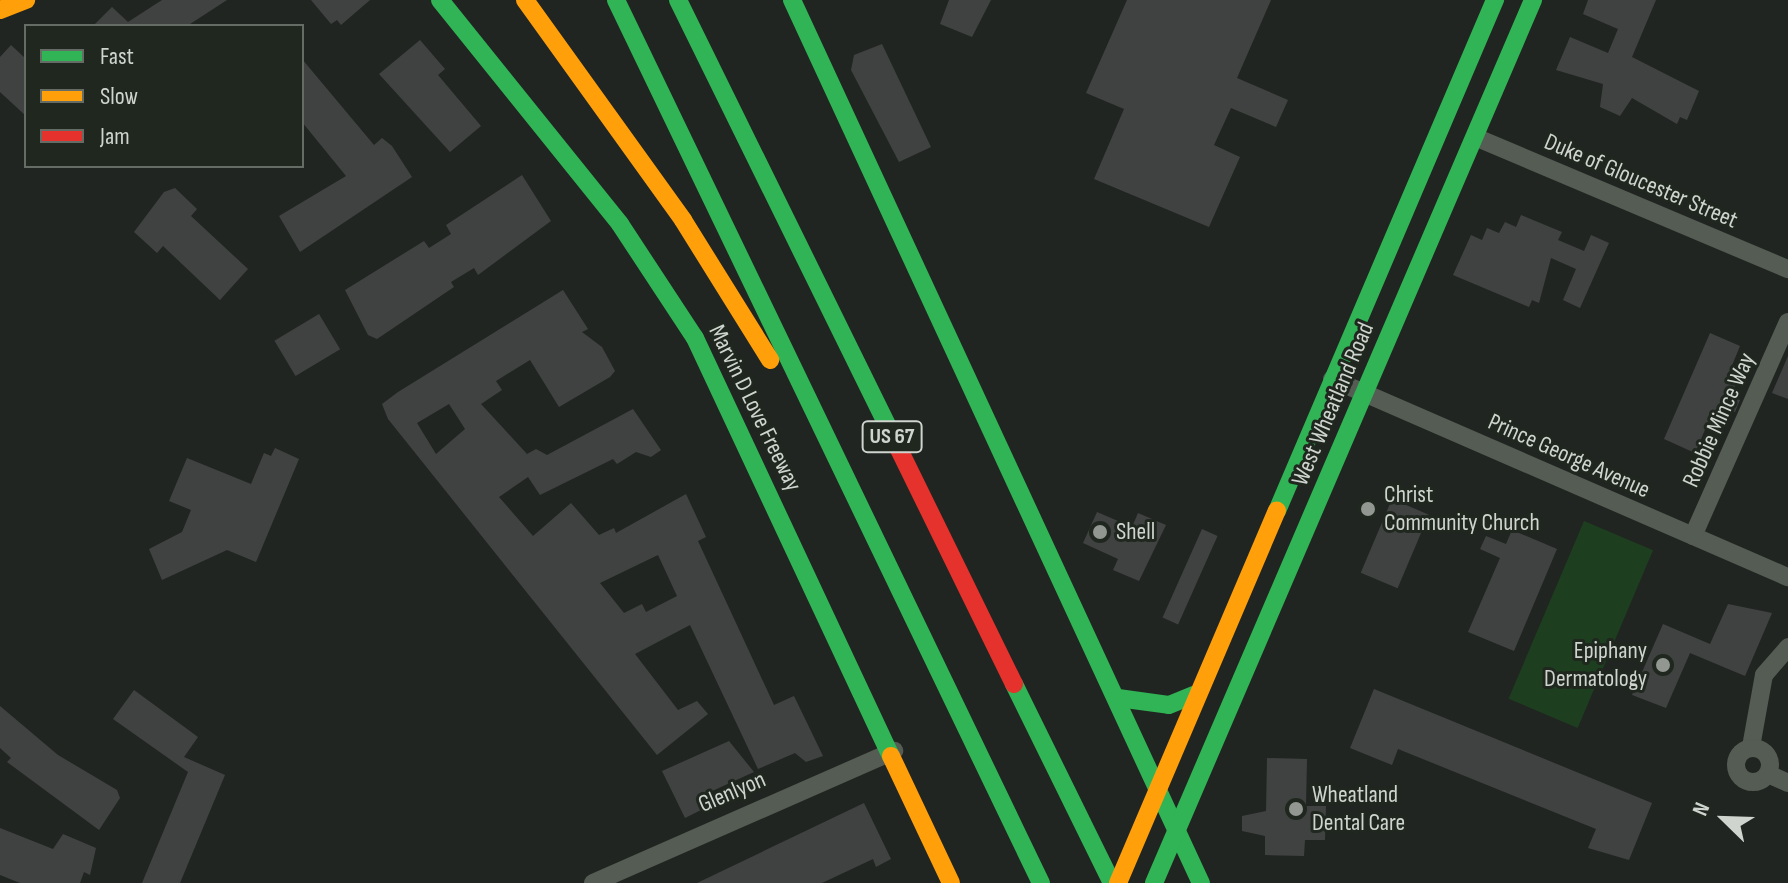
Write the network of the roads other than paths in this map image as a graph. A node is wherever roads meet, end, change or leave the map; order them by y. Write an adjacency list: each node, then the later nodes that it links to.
1 (26, 0): 10 (main road)
2 (440, 0): 26 (main road, Marvin D Love Freeway)
3 (525, 0): 20 (main road)
4 (616, 0): 20 (main road, US 67)
5 (678, 0): 11 (main road, US 67)
6 (694, 0): 11 (main road)
7 (792, 0): 24 (main road)
8 (1495, 0): 15 (main road, West Wheatland Road)
9 (1533, 0): 12 (main road, West Wheatland Road)
10 (0, 10)
11 (705, 55): 34 (main road, US 67)
12 (1475, 137): 13 (street, Duke of Gloucester Street); 16 (main road, West Wheatland Road)
13 (1788, 269)
14 (1788, 322): 18 (street, Robbie Mince Way)
15 (1332, 379): 16 (street, Prince George Avenue); 17 (main road, West Wheatland Road)
16 (1364, 393): 18 (street, Prince George Avenue); 21 (main road, West Wheatland Road)
17 (1275, 512): 21 (main road); 23 (main road, West Wheatland Road)
18 (1693, 536): 19 (street, Prince George Avenue)
19 (1788, 577)
20 (903, 600): 31 (main road, US 67)
21 (1260, 633): 30 (main road, West Wheatland Road)
22 (1788, 647): 25 (street)
23 (1194, 695): 24 (main road); 29 (main road, West Wheatland Road)
24 (1118, 698): 29 (main road)
25 (1751, 747): 27 (street); 27 (street)
26 (894, 751): 32 (street, Glenlyon); 33 (main road, Marvin D Love Freeway)
27 (1768, 774): 28 (street)
28 (1788, 783)
29 (1156, 788): 30 (main road); 35 (main road, West Wheatland Road)
30 (1177, 828): 36 (main road, West Wheatland Road); 37 (main road)
31 (1041, 882)
32 (593, 883)
33 (951, 883)
34 (1112, 883)
35 (1118, 883)
36 (1154, 883)
37 (1201, 883)

